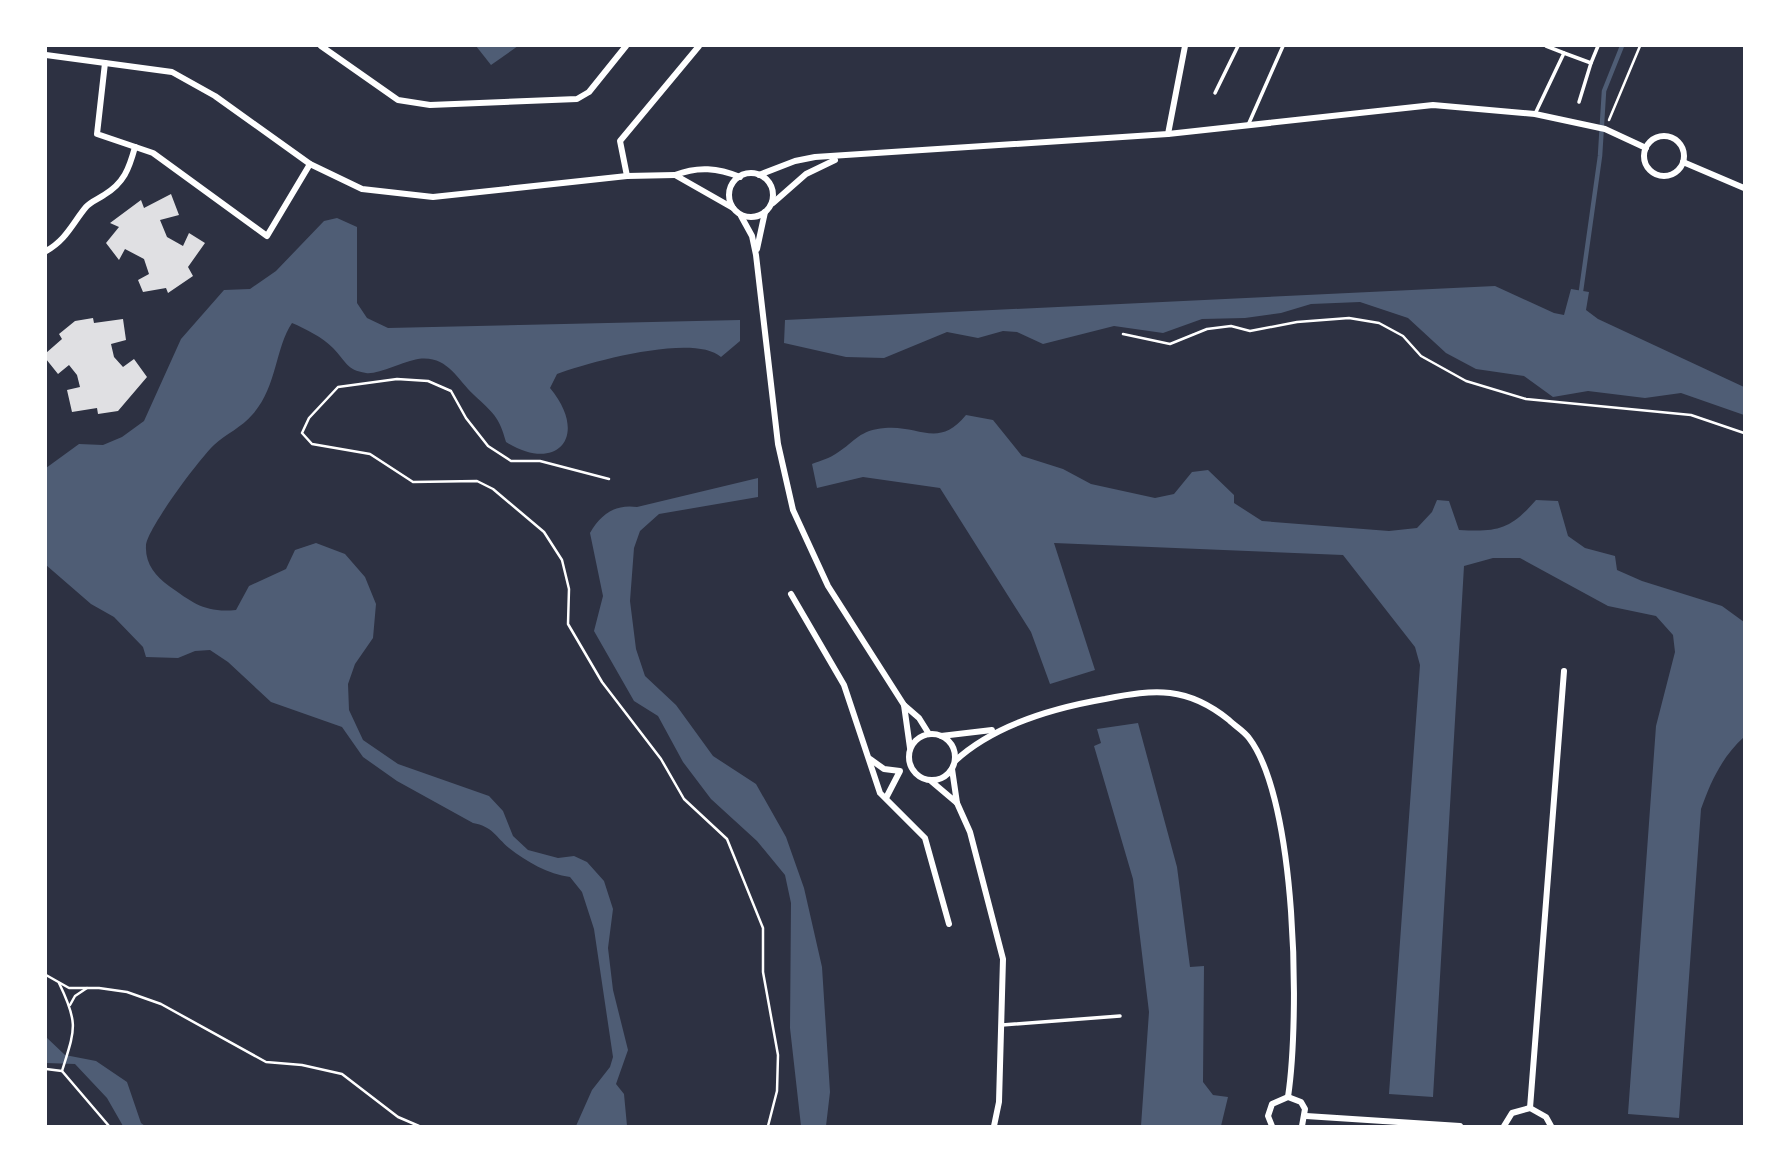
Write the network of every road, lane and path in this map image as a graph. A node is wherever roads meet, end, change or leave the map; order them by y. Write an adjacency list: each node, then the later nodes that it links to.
1 (321, 46): 2 (street)
2 (626, 46)
3 (699, 46): 27 (street)
4 (1185, 46): 19 (street)
5 (1238, 46): 14 (lane)
6 (1283, 46): 17 (lane)
7 (1546, 46): 10 (lane)
8 (1598, 46): 12 (lane)
9 (1640, 46): 18 (path)
10 (1564, 53): 12 (lane); 16 (lane)
11 (46, 55): 13 (street)
12 (1591, 62): 15 (lane)
13 (105, 63): 20 (street); 24 (street)
14 (1215, 93)
15 (1579, 102)
16 (1535, 114): 17 (street); 18 (street)
17 (1249, 123): 19 (street)
18 (1605, 129): 21 (street)
19 (1168, 134): 22 (street)
20 (135, 147): 24 (street); 34 (street)
21 (1646, 148): 23 (street); 23 (street)
22 (838, 158): 25 (street); 30 (street)
23 (1683, 162): 29 (street)
24 (310, 164): 27 (street)
25 (759, 174): 28 (street); 30 (street)
26 (675, 175): 27 (street); 28 (street); 31 (street)
27 (627, 176)
28 (740, 177): 31 (street)
29 (1745, 188)
30 (771, 205): 32 (street)
31 (735, 210): 33 (street)
32 (765, 212): 33 (street); 35 (street)
33 (741, 216): 35 (street)
34 (46, 251)
35 (756, 255): 41 (street)
36 (1123, 334): 37 (path)
37 (1745, 433)
38 (609, 479): 68 (path)
39 (792, 594): 46 (street)
40 (1564, 671): 64 (street)
41 (904, 705): 43 (street); 45 (street)
42 (1008, 727): 44 (street); 47 (street); 63 (street)
43 (929, 734): 44 (street); 45 (street)
44 (941, 736): 47 (street)
45 (910, 750): 49 (street)
46 (866, 754): 50 (street); 52 (street)
47 (955, 761): 48 (street)
48 (952, 769): 51 (street); 53 (street)
49 (912, 770): 50 (street); 51 (street)
50 (900, 771): 52 (street)
51 (931, 781): 53 (street)
52 (886, 798): 54 (street)
53 (957, 803): 60 (street)
54 (949, 924)
55 (46, 975): 56 (path)
56 (59, 983): 57 (path); 58 (path)
57 (87, 988): 58 (path); 67 (path)
58 (70, 1005): 62 (path)
59 (1120, 1016): 60 (lane)
60 (1002, 1025): 69 (street)
61 (46, 1069): 62 (path)
62 (62, 1071): 66 (path)
63 (1288, 1097): 65 (street); 70 (street)
64 (1530, 1108): 73 (street); 74 (street)
65 (1306, 1116): 71 (street); 72 (street)
66 (109, 1126)
67 (419, 1126)
68 (768, 1126)
69 (994, 1126)
70 (1272, 1126)
71 (1302, 1126)
72 (1460, 1126)
73 (1504, 1126)
74 (1551, 1126)

